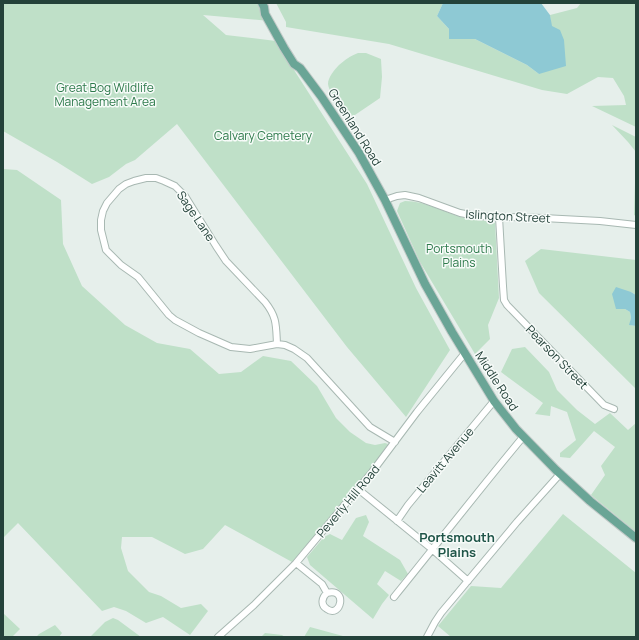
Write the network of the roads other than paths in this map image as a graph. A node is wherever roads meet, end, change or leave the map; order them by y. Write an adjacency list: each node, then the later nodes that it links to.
1 (263, 5): 2 (main road, Greenland Road)
2 (385, 200): 3 (street, Islington Street); 6 (main road, Middle Road)
3 (499, 217): 4 (street, Islington Street); 8 (street, Pearson Street)
4 (636, 225)
5 (277, 344): 5 (street, Sage Lane); 10 (street, Sage Lane)
6 (465, 353): 7 (main road, Middle Road); 10 (street, Peverly Hill Road)
7 (494, 401): 9 (main road, Middle Road); 13 (street, Leavitt Avenue)
8 (614, 409)
9 (523, 437): 11 (main road, Middle Road); 15 (street)
10 (395, 442): 12 (street, Peverly Hill Road)
11 (560, 474): 14 (main road, Middle Road); 17 (street)
12 (358, 489): 13 (street); 16 (street, Peverly Hill Road)
13 (397, 520): 15 (street)
14 (636, 538)
15 (433, 550): 17 (street); 19 (street)
16 (296, 563): 18 (street); 20 (street, Peverly Hill Road)
17 (468, 582): 21 (street)
18 (327, 593)
19 (394, 598)
20 (218, 637)
21 (427, 637)

